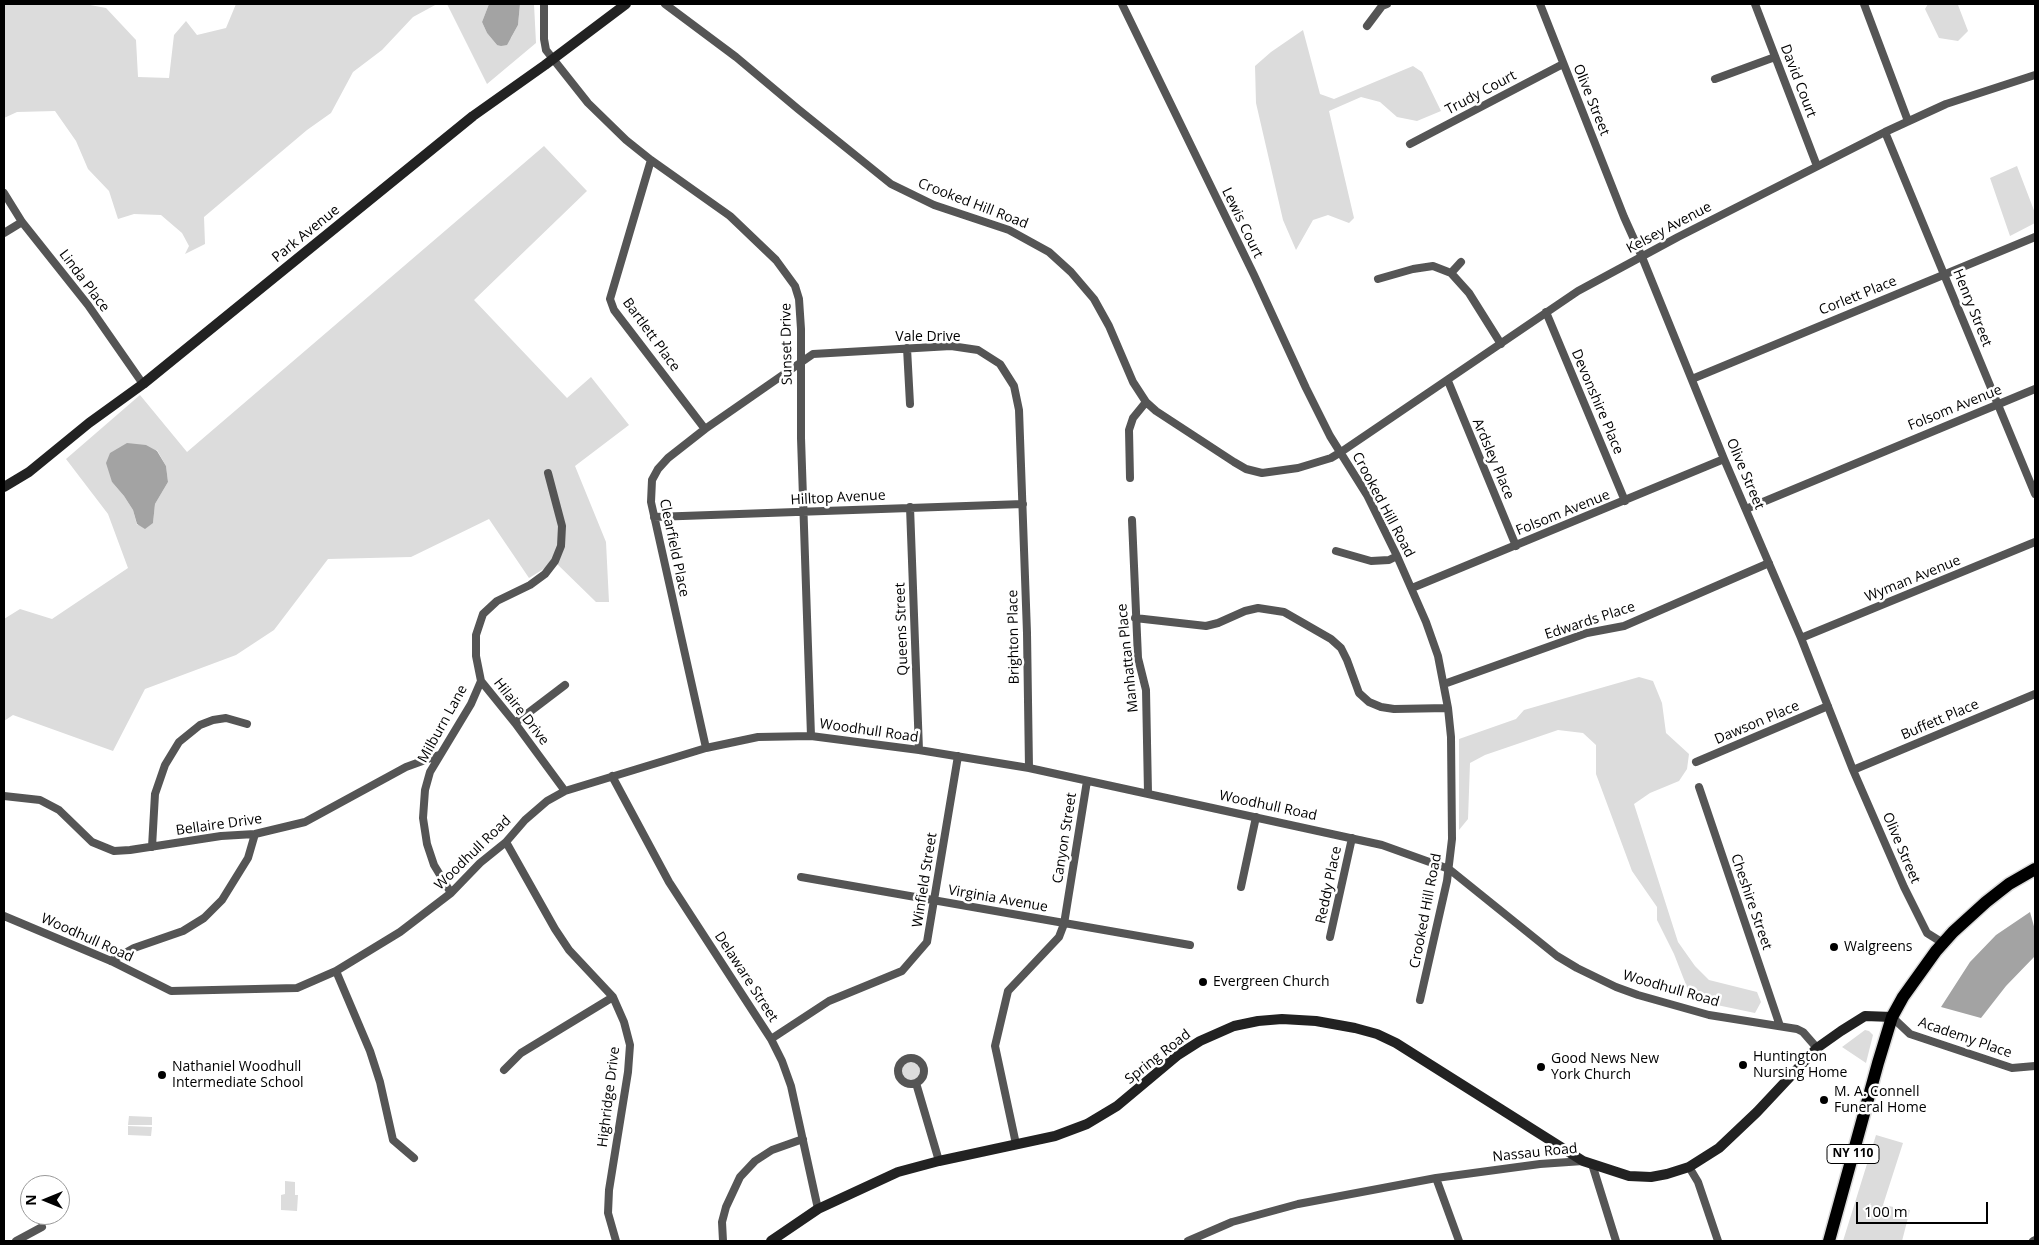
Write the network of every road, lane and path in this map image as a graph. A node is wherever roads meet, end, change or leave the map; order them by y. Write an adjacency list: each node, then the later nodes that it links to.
1 (544, 4): 11 (street, Sunset Drive)
2 (626, 4): 11 (main road, Park Avenue)
3 (665, 4): 37 (street, Crooked Hill Road)
4 (1122, 4): 41 (street, Lewis Court)
5 (1387, 4): 9 (street)
6 (1540, 4): 12 (street, Olive Street)
7 (1755, 4): 10 (street, David Court)
8 (1864, 4): 15 (street)
9 (1367, 26)
10 (1775, 57): 14 (street); 19 (street, David Court)
11 (553, 59): 18 (street, Sunset Drive); 35 (main road, Park Avenue)
12 (1563, 64): 17 (street, Trudy Court); 24 (street, Olive Street)
13 (2035, 75): 15 (street, Kelsey Avenue)
14 (1715, 79)
15 (1908, 121): 16 (street, Kelsey Avenue)
16 (1885, 132): 19 (street, Kelsey Avenue); 27 (street, Henry Street)
17 (1410, 144)
18 (651, 160): 32 (street, Sunset Drive); 40 (street, Bartlett Place)
19 (1817, 166): 24 (street, Kelsey Avenue)
20 (4, 193): 21 (street, Linda Place)
21 (22, 222): 22 (street); 35 (street, Linda Place)
22 (4, 233)
23 (2035, 237): 27 (street, Corlett Place)
24 (1642, 256): 29 (street, Kelsey Avenue); 33 (street, Olive Street)
25 (1461, 262): 26 (street)
26 (1451, 273): 28 (street); 30 (street)
27 (1945, 274): 33 (street, Corlett Place); 39 (street, Henry Street)
28 (1378, 279)
29 (1546, 312): 30 (street, Kelsey Avenue); 47 (street, Devonshire Place)
30 (1502, 344): 34 (street, Kelsey Avenue)
31 (907, 348): 32 (street, Vale Drive); 38 (street); 48 (street, Vale Drive)
32 (800, 363): 40 (street, Clearfield Place); 51 (street, Sunset Drive)
33 (1692, 379): 42 (street, Olive Street)
34 (1448, 381): 41 (street, Kelsey Avenue); 55 (street, Ardsley Place)
35 (143, 384): 45 (main road, Park Avenue)
36 (2035, 389): 39 (street, Folsom Avenue)
37 (1146, 402): 41 (street, Crooked Hill Road); 44 (street)
38 (910, 404)
39 (1998, 404): 46 (street, Henry Street); 50 (street, Folsom Avenue)
40 (705, 429): 52 (street, Clearfield Place)
41 (1341, 452): 57 (street, Crooked Hill Road)
42 (1724, 459): 47 (street, Folsom Avenue); 50 (street, Olive Street)
43 (548, 473): 62 (street, Hilaire Drive)
44 (1130, 478)
45 (4, 487)
46 (2035, 494)
47 (1625, 501): 55 (street, Folsom Avenue)
48 (1023, 504): 49 (street, Hilltop Avenue); 76 (street, Brighton Place)
49 (910, 507): 51 (street, Hilltop Avenue); 72 (street, Queens Street)
50 (1746, 509): 58 (street, Olive Street)
51 (803, 512): 52 (street, Hilltop Avenue); 70 (street, Sunset Drive)
52 (654, 516): 71 (street, Clearfield Place)
53 (1132, 520): 60 (street, Manhattan Place)
54 (2035, 542): 61 (street, Wyman Avenue)
55 (1516, 546): 59 (street, Folsom Avenue)
56 (1336, 552): 57 (street)
57 (1397, 556): 59 (street, Crooked Hill Road)
58 (1769, 563): 61 (street, Olive Street); 64 (street, Edwards Place)
59 (1412, 588): 64 (street, Crooked Hill Road)
60 (1135, 618): 67 (street); 82 (street, Manhattan Place)
61 (1801, 638): 66 (street, Olive Street)
62 (480, 681): 68 (street, Hilaire Drive); 73 (street, Milburn Lane)
63 (564, 684): 68 (street)
64 (1444, 684): 67 (street, Crooked Hill Road)
65 (2035, 694): 77 (street, Buffett Place)
66 (1828, 706): 75 (street, Dawson Place); 77 (street, Olive Street)
67 (1448, 708): 89 (street, Crooked Hill Road)
68 (516, 723): 81 (street, Hilaire Drive)
69 (247, 724): 88 (street)
70 (811, 736): 71 (street, Woodhull Road); 72 (street, Woodhull Road)
71 (706, 748): 78 (street, Woodhull Road)
72 (919, 750): 74 (street, Woodhull Road)
73 (438, 755): 85 (street, Bellaire Drive); 93 (street, Milburn Lane)
74 (958, 756): 76 (street, Woodhull Road); 94 (street, Winfield Street)
75 (1696, 762)
76 (1029, 768): 79 (street, Woodhull Road)
77 (1853, 770): 98 (street, Olive Street)
78 (612, 776): 81 (street, Woodhull Road); 106 (street, Delaware Street)
79 (1087, 781): 82 (street, Woodhull Road); 96 (street, Canyon Street)
80 (1699, 786): 105 (street, Cheshire Street)
81 (565, 791): 87 (street, Woodhull Road)
82 (1148, 793): 84 (street, Woodhull Road)
83 (4, 796): 88 (street, Bellaire Drive)
84 (1256, 817): 86 (street, Woodhull Road); 92 (street)
85 (255, 834): 88 (street, Bellaire Drive); 100 (street)
86 (1352, 838): 89 (street, Woodhull Road); 97 (street, Reddy Place)
87 (506, 842): 93 (street, Woodhull Road); 102 (street, Highridge Drive)
88 (152, 847)
89 (1449, 869): 103 (street, Crooked Hill Road); 105 (street, Woodhull Road)
90 (2035, 869): 98 (main road, NY 110)
91 (801, 878): 94 (street, Virginia Avenue)
92 (1241, 888)
93 (451, 893): 101 (street, Woodhull Road)
94 (935, 901): 96 (street, Virginia Avenue); 106 (street, Winfield Street)
95 (4, 916): 100 (street, Woodhull Road)
96 (1064, 924): 99 (street, Virginia Avenue); 112 (street, Canyon Street)
97 (1330, 937)
98 (1943, 943): 104 (main road, NY 110)
99 (1190, 945)
100 (111, 961): 101 (street, Woodhull Road)
101 (336, 971): 113 (street)
102 (613, 997): 109 (street); 121 (street, Highridge Drive)
103 (1420, 1000)
104 (1892, 1017): 107 (main road, Nassau Road); 108 (street, Academy Place); 128 (main road, NY 110)
105 (1780, 1026): 107 (street, Woodhull Road)
106 (771, 1038): 111 (street, Delaware Street)
107 (1817, 1048): 116 (main road, Nassau Road)
108 (2035, 1066)
109 (504, 1070)
110 (916, 1083): 114 (street)
111 (803, 1139): 118 (street, Delaware Street); 122 (street)
112 (1016, 1144): 114 (main road, Spring Road); 115 (main road, Spring Road)
113 (414, 1158)
114 (939, 1161): 118 (main road, Spring Road)
115 (1588, 1163): 116 (main road, Nassau Road); 117 (street, Nassau Road); 126 (street)
116 (1689, 1167): 127 (street)
117 (1436, 1178): 124 (street, Nassau Road); 125 (street)
118 (818, 1209): 123 (main road, Spring Road)
119 (42, 1227): 120 (street)
120 (16, 1241)
121 (616, 1241)
122 (722, 1241)
123 (770, 1241)
124 (1188, 1241)
125 (1459, 1241)
126 (1616, 1241)
127 (1718, 1241)
128 (1828, 1241)

